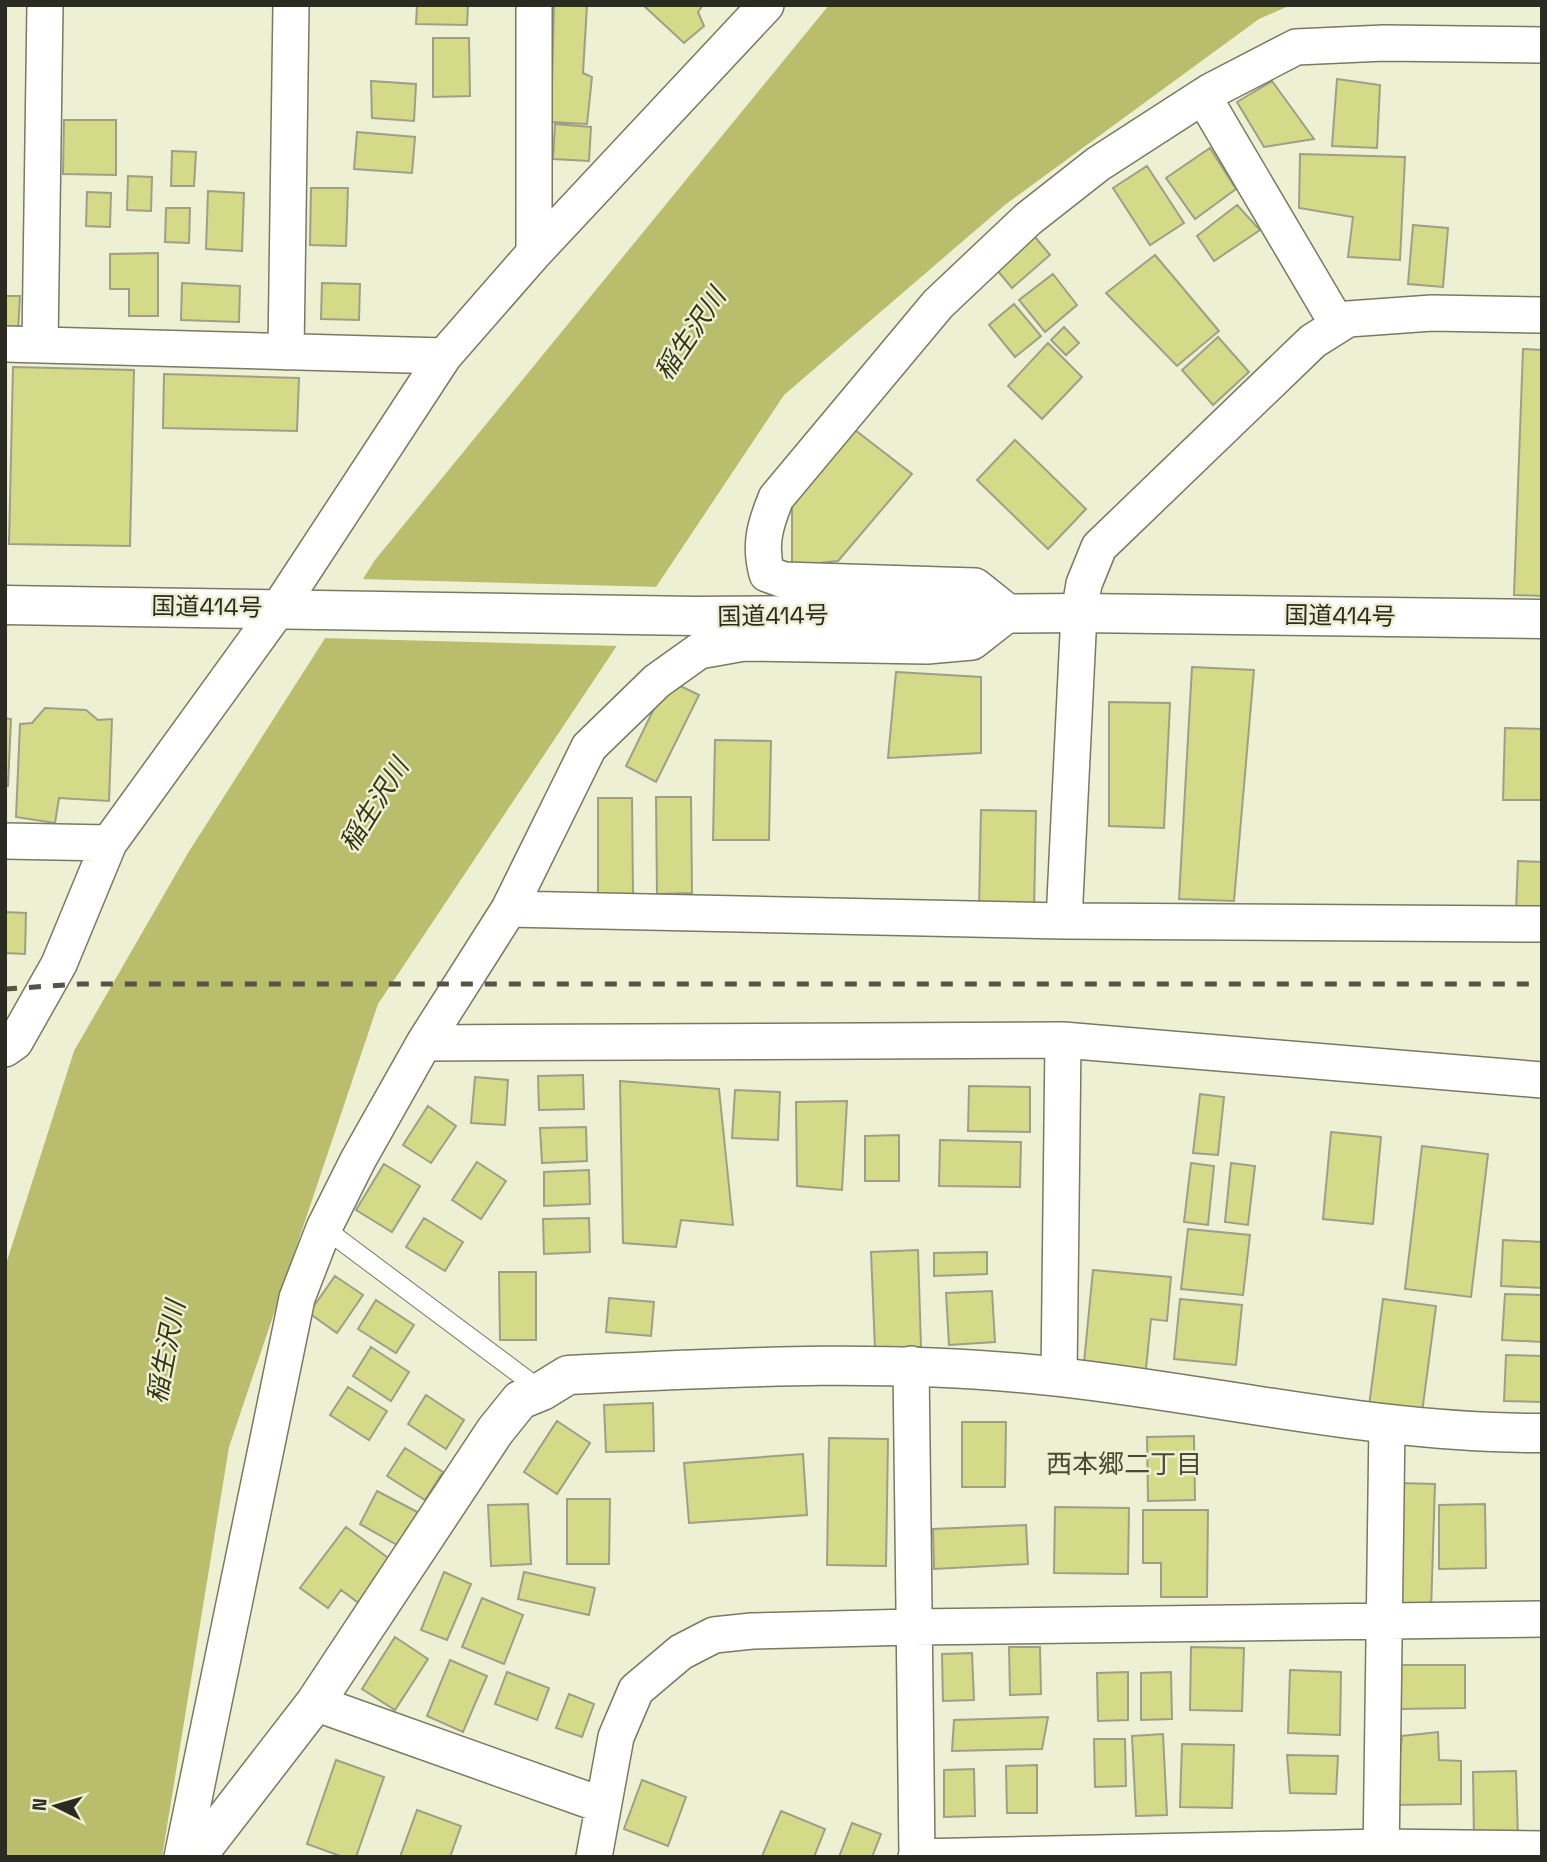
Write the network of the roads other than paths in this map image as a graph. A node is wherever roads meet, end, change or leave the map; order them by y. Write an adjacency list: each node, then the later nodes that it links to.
1 (45, 5): 11 (street)
2 (290, 5): 12 (street)
3 (534, 5): 7 (street)
4 (766, 5): 7 (street)
5 (1542, 45): 6 (street)
6 (1203, 96): 9 (street); 17 (street)
7 (534, 253): 13 (street)
8 (1542, 315): 9 (street)
9 (1338, 325): 16 (street)
10 (5, 344): 11 (street)
11 (40, 345): 12 (street)
12 (286, 352): 13 (street)
13 (444, 356): 15 (street)
14 (5, 605): 15 (main road, 国道414号)
15 (297, 608): 17 (main road, 国道414号); 20 (street)
16 (1079, 612): 17 (main road, 国道414号); 18 (main road, 国道414号); 22 (street)
17 (1009, 613): 21 (street)
18 (1542, 619)
19 (5, 841): 20 (street)
20 (109, 843): 26 (street)
21 (509, 909): 22 (street); 25 (street)
22 (1064, 921): 23 (street)
23 (1542, 924)
24 (1063, 1040): 25 (street); 27 (street); 30 (street)
25 (424, 1043): 28 (street)
26 (5, 1049)
27 (1542, 1080)
28 (324, 1228): 31 (lane); 42 (street)
29 (911, 1364): 30 (main road); 31 (main road); 36 (street)
30 (1059, 1377): 32 (main road)
31 (542, 1391): 37 (main road)
32 (1387, 1424): 33 (main road); 35 (street)
33 (1542, 1433)
34 (1542, 1619): 35 (street)
35 (1383, 1620): 36 (street); 40 (street)
36 (913, 1627): 38 (street); 41 (street)
37 (315, 1703): 38 (street); 43 (main road)
38 (602, 1805): 44 (street)
39 (1542, 1849): 40 (street)
40 (1381, 1852): 41 (street)
41 (917, 1856)
42 (182, 1857)
43 (196, 1857)
44 (594, 1857)

